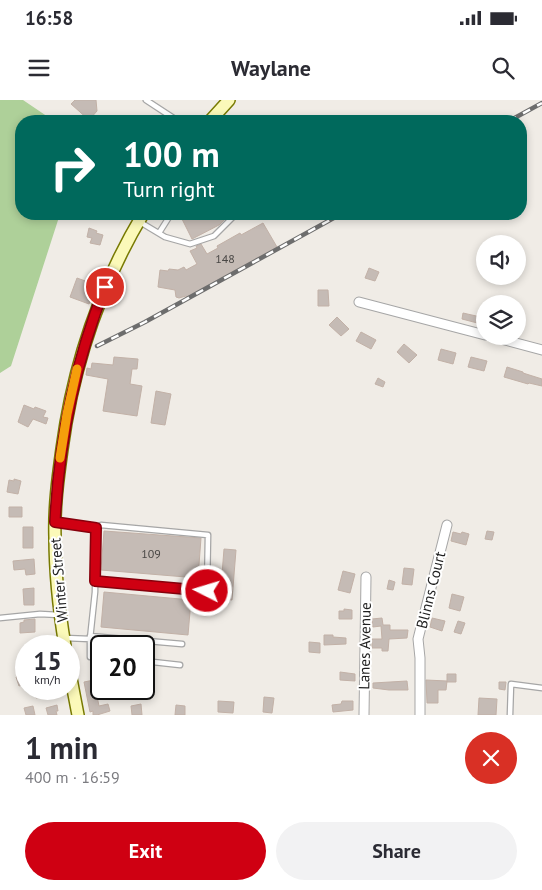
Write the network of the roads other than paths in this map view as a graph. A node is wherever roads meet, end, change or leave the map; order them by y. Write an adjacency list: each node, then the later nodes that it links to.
1 (146, 100): 3 (lane)
2 (229, 100): 4 (street)
3 (169, 115)
4 (215, 115)
5 (139, 220): 14 (street, Winter Street)
6 (144, 220): 9 (lane)
7 (167, 220): 9 (lane)
8 (230, 220): 9 (lane)
9 (159, 233)
10 (359, 302): 11 (street)
11 (476, 332)
12 (523, 345): 13 (street)
13 (542, 350)
14 (55, 522): 16 (lane); 19 (street, Winter Street)
15 (448, 525): 33 (street, Blinns Court)
16 (96, 528): 18 (lane); 18 (lane)
17 (366, 577): 32 (street, Lanes Avenue)
18 (95, 581): 22 (lane)
19 (60, 615): 20 (lane); 21 (street, Winter Street)
20 (0, 618)
21 (63, 635)
22 (90, 635)
23 (90, 638): 24 (lane)
24 (80, 640)
25 (155, 642): 26 (lane)
26 (182, 644)
27 (155, 663): 28 (lane)
28 (180, 665)
29 (542, 688): 34 (lane)
30 (75, 700): 31 (street)
31 (78, 715)
32 (364, 715)
33 (420, 715)
34 (510, 715)

